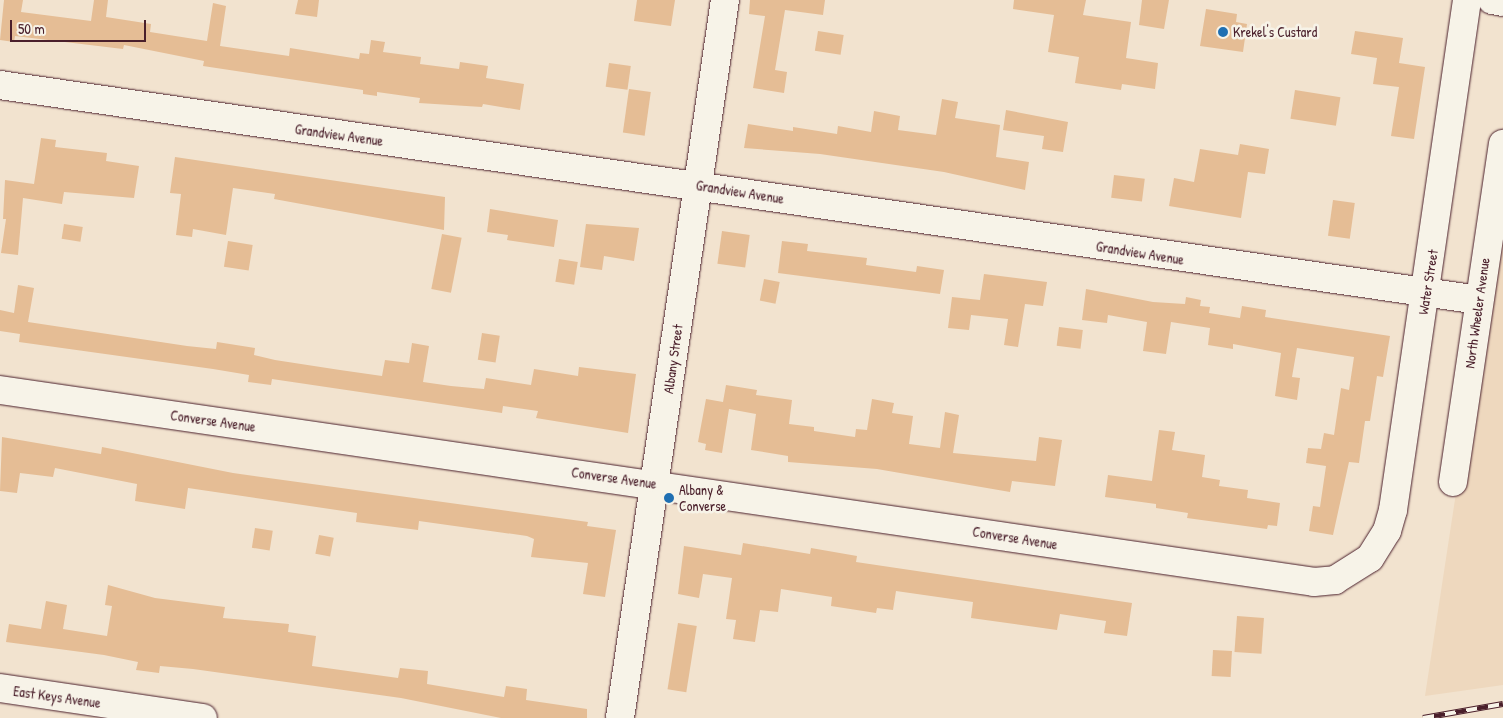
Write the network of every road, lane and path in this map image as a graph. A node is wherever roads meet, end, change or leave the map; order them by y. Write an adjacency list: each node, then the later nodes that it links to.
1 (725, 0): 7 (street, Albany Street)
2 (1468, 0): 8 (street, Water Street)
3 (1492, 0): 4 (street)
4 (1503, 2)
5 (0, 85): 7 (street, Grandview Avenue)
6 (1503, 144): 9 (street, North Wheeler Avenue)
7 (698, 186): 8 (street, Grandview Avenue); 12 (street, Albany Street)
8 (1427, 292): 9 (street, Grandview Avenue); 13 (street, Water Street)
9 (1479, 300): 11 (street, North Wheeler Avenue)
10 (0, 390): 12 (street, Converse Avenue)
11 (1453, 482)
12 (655, 484): 13 (street, Converse Avenue); 16 (street, Albany Street)
13 (1370, 558)
14 (0, 688): 15 (street, East Keys Avenue)
15 (203, 718)
16 (620, 718)

